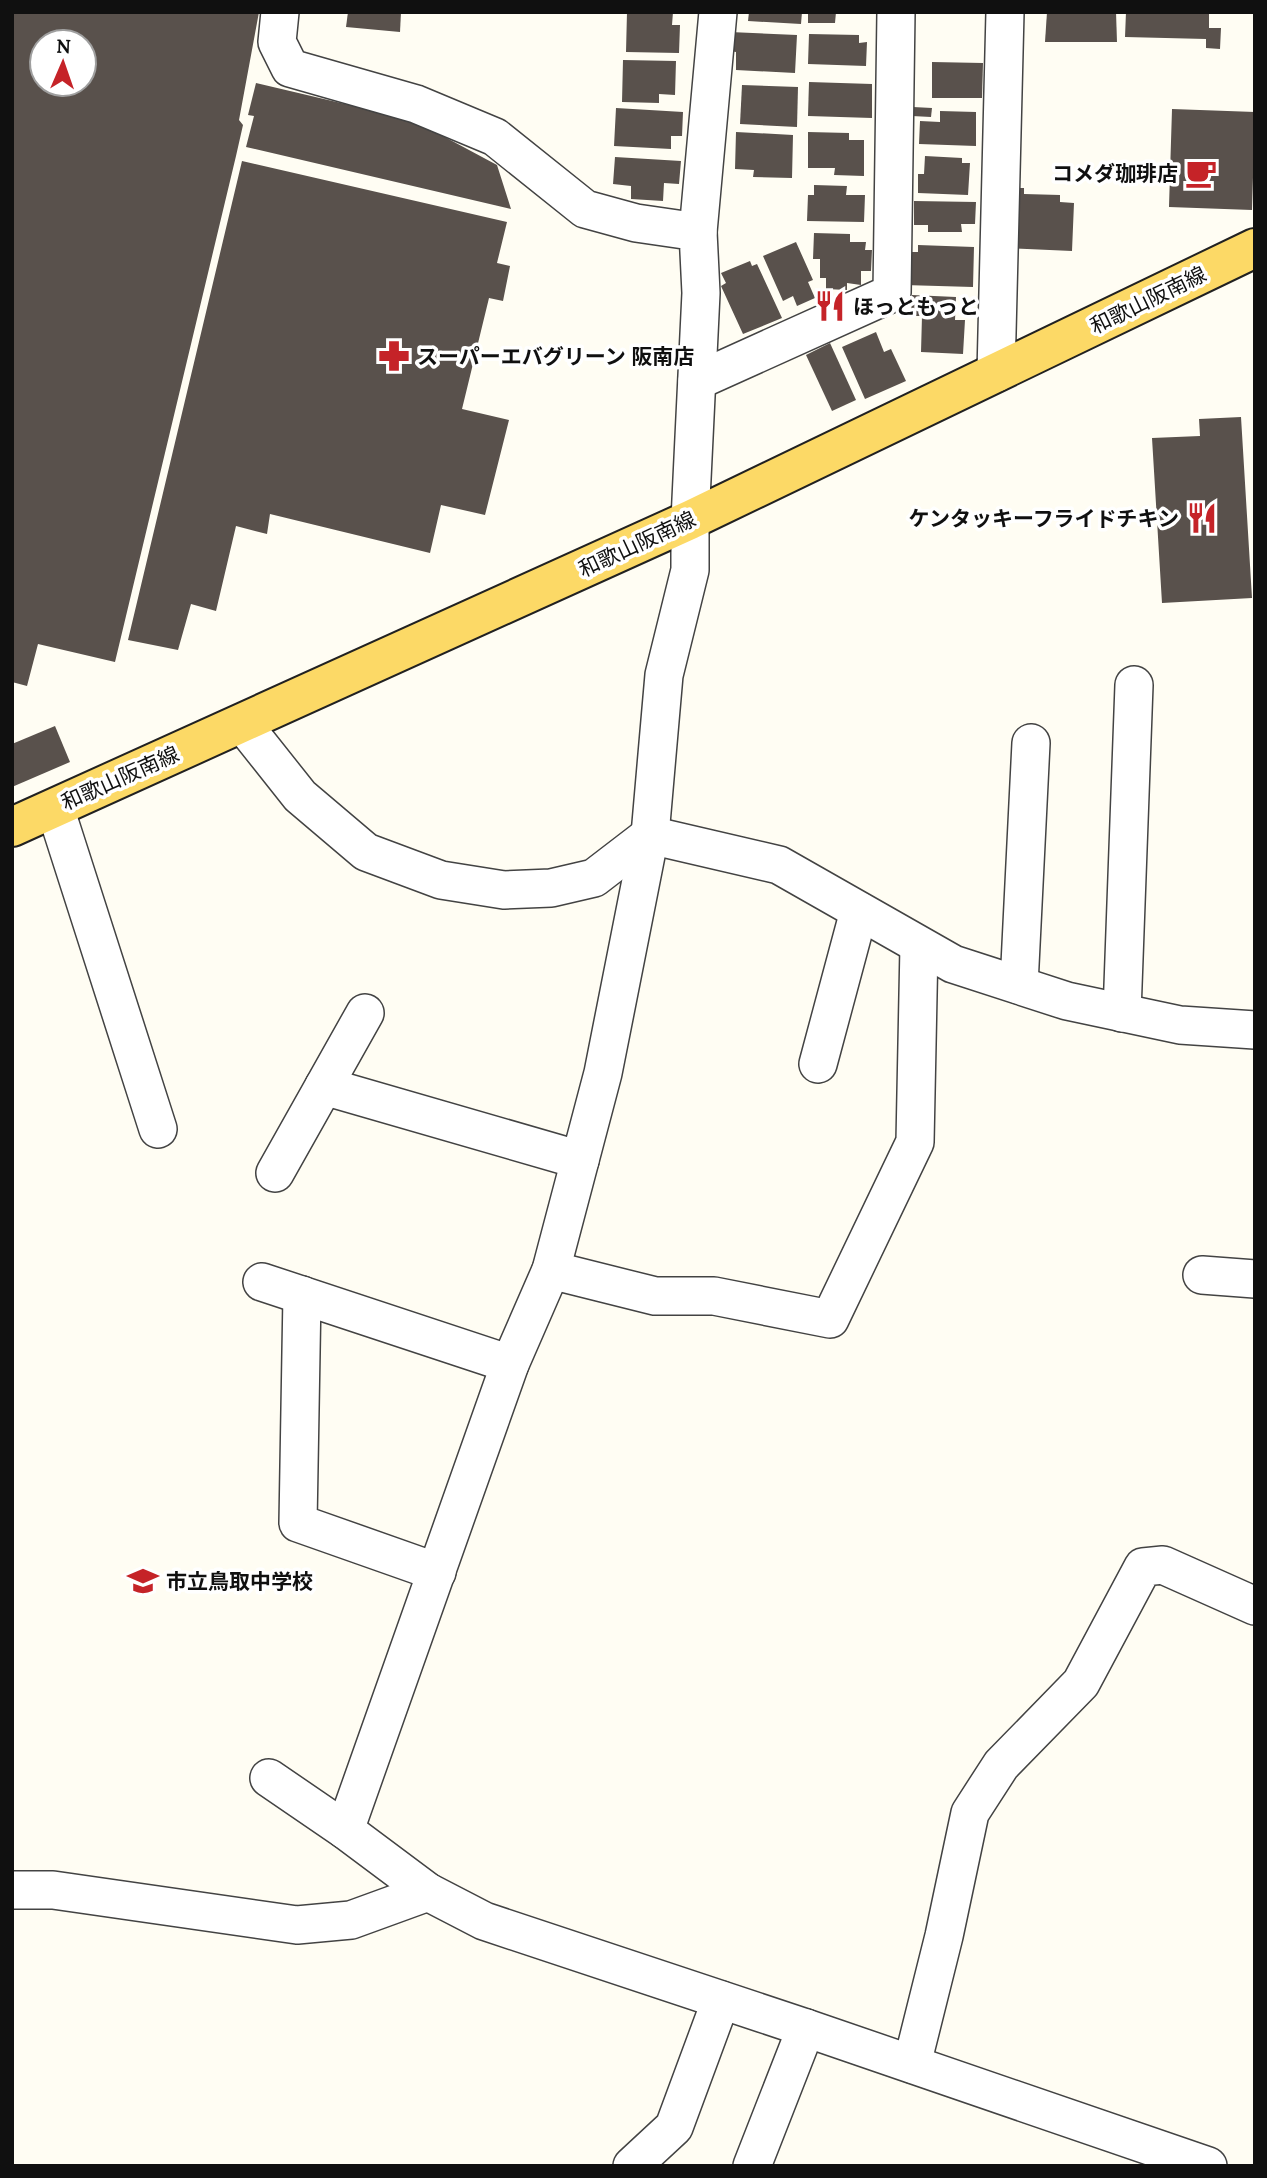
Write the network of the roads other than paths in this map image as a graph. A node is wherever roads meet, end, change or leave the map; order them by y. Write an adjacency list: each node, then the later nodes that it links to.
1 (280, 12): 5 (street)
2 (718, 12): 5 (street)
3 (896, 12): 8 (street)
4 (1006, 12): 7 (street)
5 (698, 232): 8 (street)
6 (1255, 248): 7 (main road, 和歌山阪南線)
7 (996, 373): 9 (main road, 和歌山阪南線)
8 (696, 381): 9 (street)
9 (690, 520): 11 (main road, 和歌山阪南線); 15 (street)
10 (1134, 685): 20 (street)
11 (242, 723): 13 (main road, 和歌山阪南線); 15 (street)
12 (1031, 743): 18 (street)
13 (55, 808): 14 (main road, 和歌山阪南線); 24 (street)
14 (12, 827)
15 (650, 835): 16 (street); 25 (street)
16 (859, 911): 17 (street); 22 (street)
17 (919, 946): 18 (street); 27 (street)
18 (1019, 985): 20 (street)
19 (365, 1013): 23 (street)
20 (1122, 1013): 21 (street)
21 (1255, 1030)
22 (818, 1064)
23 (324, 1086): 25 (street); 26 (street)
24 (158, 1129)
25 (580, 1160): 27 (street)
26 (275, 1173)
27 (551, 1270): 32 (street)
28 (1202, 1275): 29 (street)
29 (1255, 1279)
30 (262, 1282): 31 (street)
31 (302, 1295): 32 (street); 33 (street)
32 (510, 1364): 33 (street)
33 (437, 1572): 36 (street)
34 (1255, 1606): 41 (street)
35 (269, 1778): 36 (street)
36 (345, 1830): 38 (street)
37 (12, 1889): 38 (street)
38 (428, 1892): 39 (street)
39 (722, 2000): 40 (street); 42 (street)
40 (806, 2028): 41 (street); 43 (street)
41 (912, 2064): 44 (street)
42 (632, 2166)
43 (752, 2166)
44 (1208, 2166)

